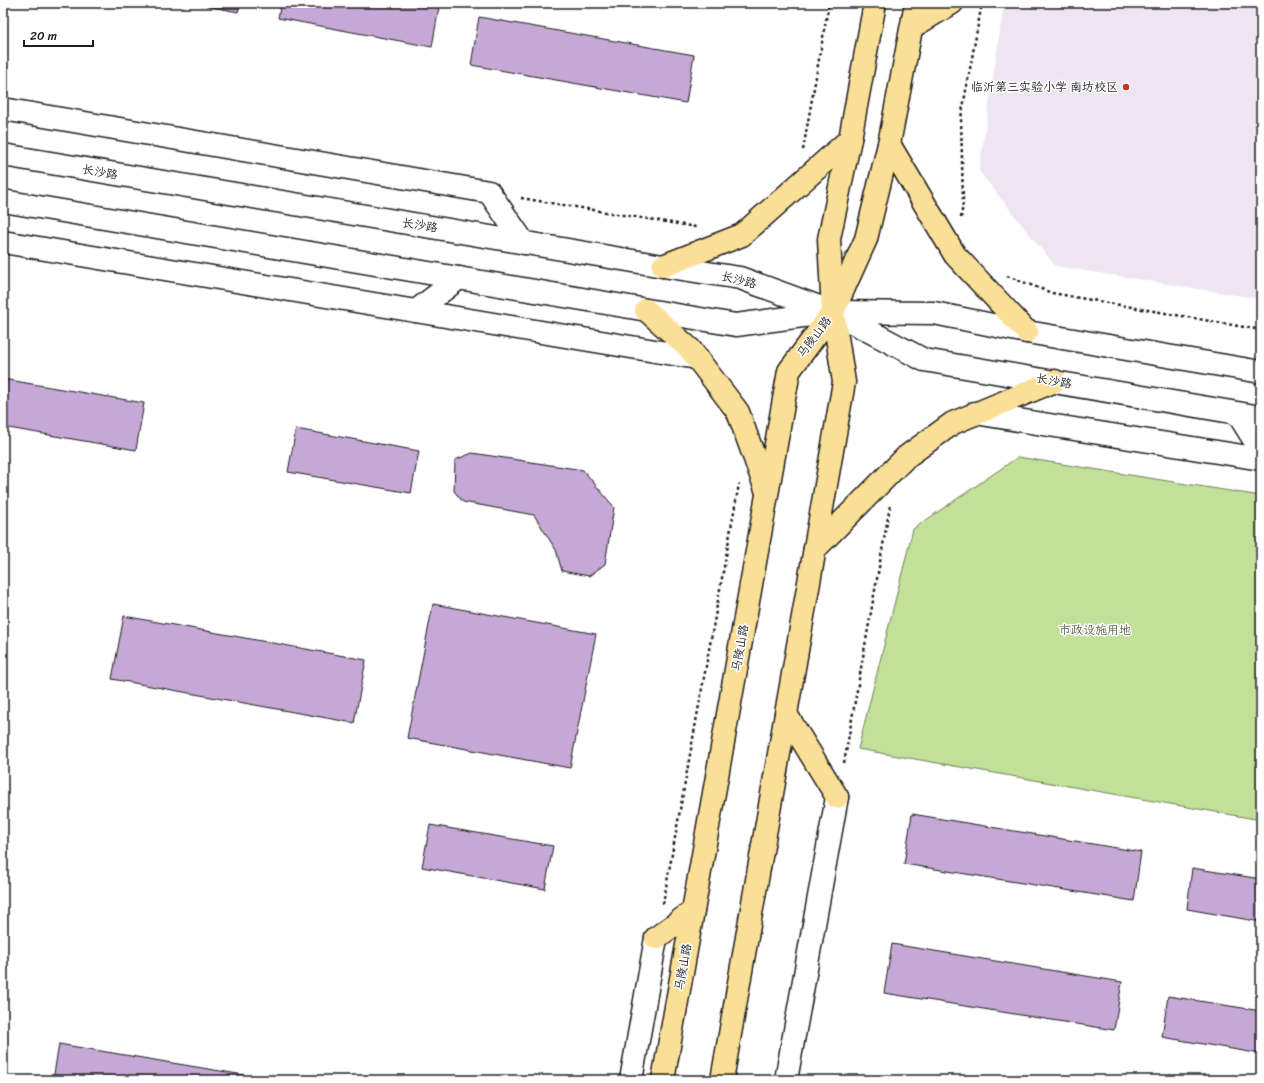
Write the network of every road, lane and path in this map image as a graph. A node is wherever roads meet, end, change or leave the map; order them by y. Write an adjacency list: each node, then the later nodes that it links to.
1 (829, 3): 11 (path)
2 (876, 3): 8 (main road)
3 (916, 3): 6 (main road)
4 (952, 3): 6 (main road)
5 (982, 3): 17 (path)
6 (912, 27): 9 (main road)
7 (3, 109): 12 (main road)
8 (850, 139): 11 (main road); 23 (main road)
9 (889, 144): 17 (main road); 23 (main road)
10 (3, 155): 16 (main road, 长沙路)
11 (796, 187): 18 (main road)
12 (489, 192): 14 (path); 16 (main road)
13 (3, 201): 20 (main road, 长沙路)
14 (704, 228)
15 (3, 242): 22 (main road)
16 (524, 243): 18 (main road, 长沙路)
17 (955, 255): 25 (main road)
18 (663, 266): 23 (main road, 长沙路)
19 (1000, 273): 24 (path)
20 (459, 278): 21 (main road, 长沙路); 22 (main road)
21 (646, 310): 23 (main road, 长沙路); 26 (main road)
22 (416, 311): 26 (main road)
23 (833, 312): 25 (main road, 长沙路); 28 (main road, 长沙路); 35 (main road, 马陵山路); 37 (main road, 马陵山路)
24 (1261, 330)
25 (1027, 332): 27 (main road, 长沙路)
26 (697, 358): 35 (main road)
27 (1256, 366)
28 (1055, 381): 29 (main road); 30 (main road, 长沙路)
29 (975, 413): 33 (main road); 37 (main road)
30 (1238, 414): 31 (main road, 长沙路); 32 (main road)
31 (1261, 417)
32 (1261, 451)
33 (1261, 459)
34 (740, 478): 41 (path)
35 (767, 492): 40 (main road, 马陵山路)
36 (890, 504): 39 (path)
37 (815, 549): 38 (main road, 马陵山路)
38 (786, 714): 39 (main road); 44 (main road, 马陵山路)
39 (837, 797): 45 (main road)
40 (693, 911): 41 (main road); 43 (main road, 马陵山路)
41 (656, 938): 42 (main road)
42 (630, 1080)
43 (663, 1080)
44 (722, 1080)
45 (786, 1080)

